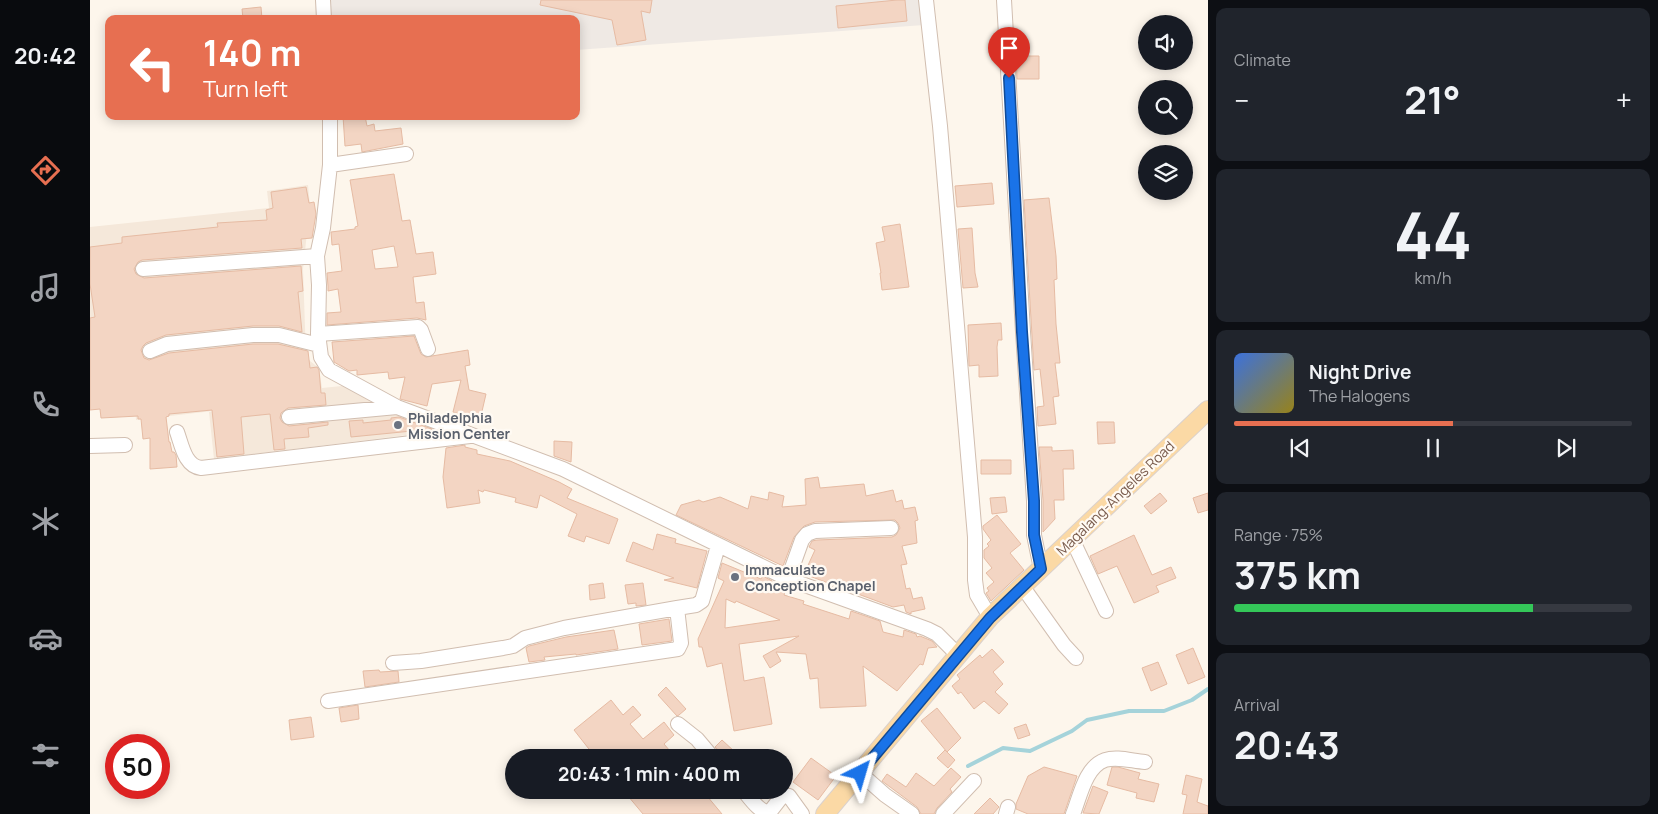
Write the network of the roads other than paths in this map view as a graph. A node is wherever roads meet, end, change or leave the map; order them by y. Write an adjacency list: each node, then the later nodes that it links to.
1 (323, 0): 4 (street)
2 (926, 0): 28 (street)
3 (1004, 0): 23 (street)
4 (324, 15)
5 (330, 120): 7 (street)
6 (406, 154): 7 (street)
7 (330, 165): 8 (street)
8 (317, 256): 9 (street); 10 (street)
9 (143, 269)
10 (319, 339): 11 (street); 12 (street); 13 (street)
11 (428, 350)
12 (150, 351)
13 (396, 407): 15 (street); 17 (street)
14 (1208, 410): 21 (main road, Magalang-Angeles Road)
15 (289, 417)
16 (177, 432): 17 (street)
17 (474, 436): 22 (street)
18 (125, 445): 19 (street)
19 (90, 446)
20 (891, 528): 24 (street)
21 (1072, 538): 23 (main road, Magalang-Angeles Road); 27 (street)
22 (718, 546): 24 (street); 26 (street)
23 (1041, 569): 25 (main road, Magalang-Angeles Road)
24 (788, 579): 29 (street)
25 (1022, 586): 28 (main road, Magalang-Angeles Road); 30 (street)
26 (678, 608): 31 (street); 32 (street)
27 (1106, 611)
28 (990, 618): 29 (main road, Magalang-Angeles Road)
29 (958, 655): 36 (main road, Magalang-Angeles Road)
30 (1076, 658)
31 (393, 663)
32 (328, 701)
33 (678, 724): 34 (street)
34 (705, 749)
35 (1145, 762): 45 (street)
36 (860, 773): 42 (main road, Magalang-Angeles Road); 43 (street)
37 (974, 781): 44 (street)
38 (751, 799): 39 (street)
39 (780, 799)
40 (791, 799): 41 (street)
41 (802, 814)
42 (826, 814)
43 (912, 814)
44 (943, 814)
45 (1073, 814)

